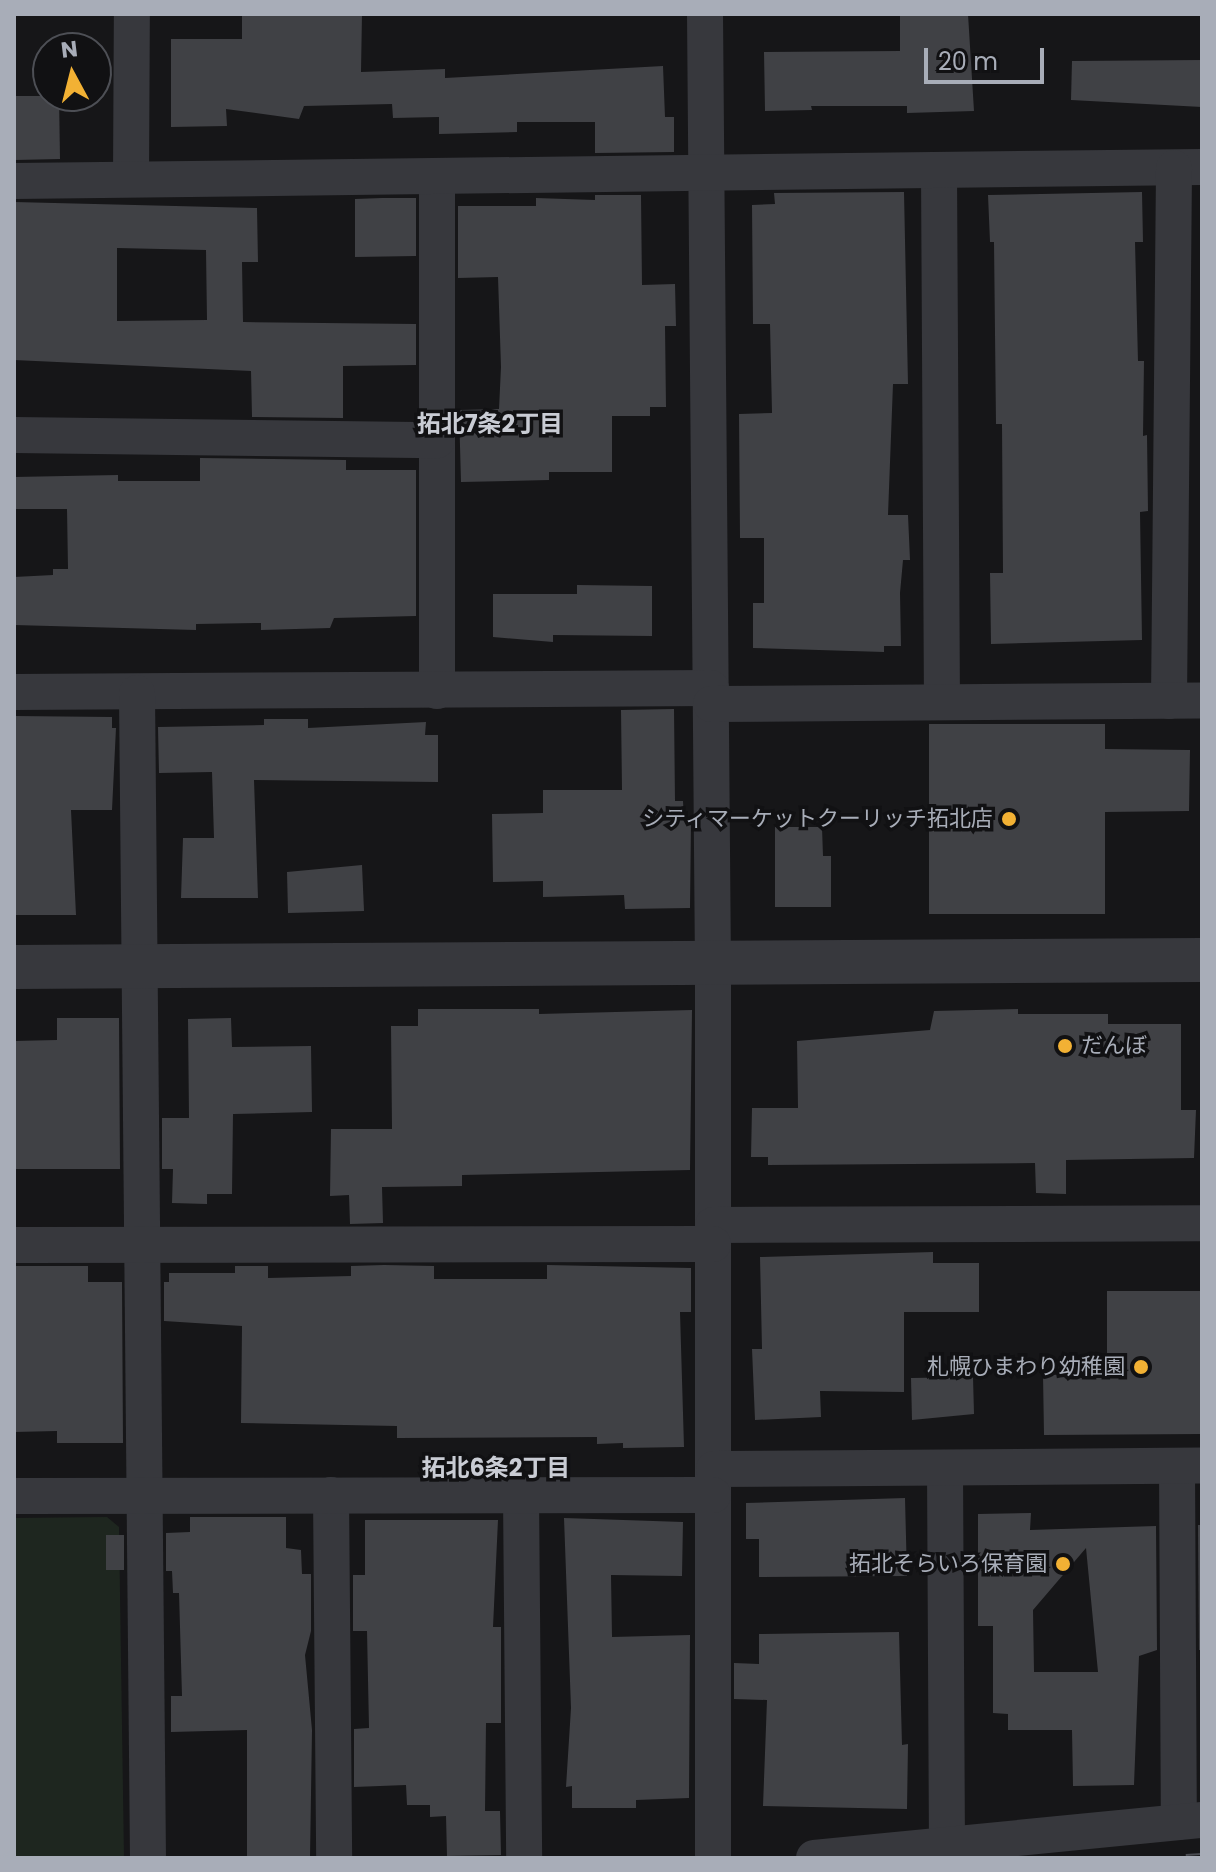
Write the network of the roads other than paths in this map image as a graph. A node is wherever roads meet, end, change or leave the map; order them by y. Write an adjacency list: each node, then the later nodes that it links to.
1 (132, 14): 7 (street)
2 (705, 14): 5 (street)
3 (1188, 168): 4 (street); 16 (street)
4 (939, 171): 5 (street); 15 (street)
5 (707, 174): 6 (street); 14 (street)
6 (437, 176): 7 (street); 10 (street)
7 (131, 179): 8 (street)
8 (14, 181)
9 (14, 435): 10 (street)
10 (437, 440): 11 (street)
11 (437, 691): 13 (street); 14 (street)
12 (14, 692): 13 (street)
13 (137, 693): 19 (street)
14 (711, 696): 15 (street); 18 (street)
15 (942, 701): 16 (street)
16 (1186, 701)
17 (1202, 960): 18 (street)
18 (713, 962): 19 (street); 22 (street)
19 (140, 966): 20 (street); 24 (street)
20 (14, 967)
21 (1202, 1223): 22 (street)
22 (713, 1234): 24 (street); 27 (street)
23 (14, 1245): 24 (street)
24 (141, 1245): 28 (street)
25 (1190, 1466): 26 (street); 32 (street)
26 (945, 1468): 27 (street); 33 (street)
27 (713, 1482): 30 (street); 37 (street)
28 (141, 1495): 29 (street); 31 (street); 34 (street)
29 (331, 1495): 30 (street); 35 (street)
30 (521, 1495): 36 (street)
31 (14, 1496)
32 (1191, 1821): 33 (street)
33 (947, 1844): 38 (street)
34 (148, 1858)
35 (334, 1858)
36 (524, 1858)
37 (713, 1858)
38 (814, 1858)

